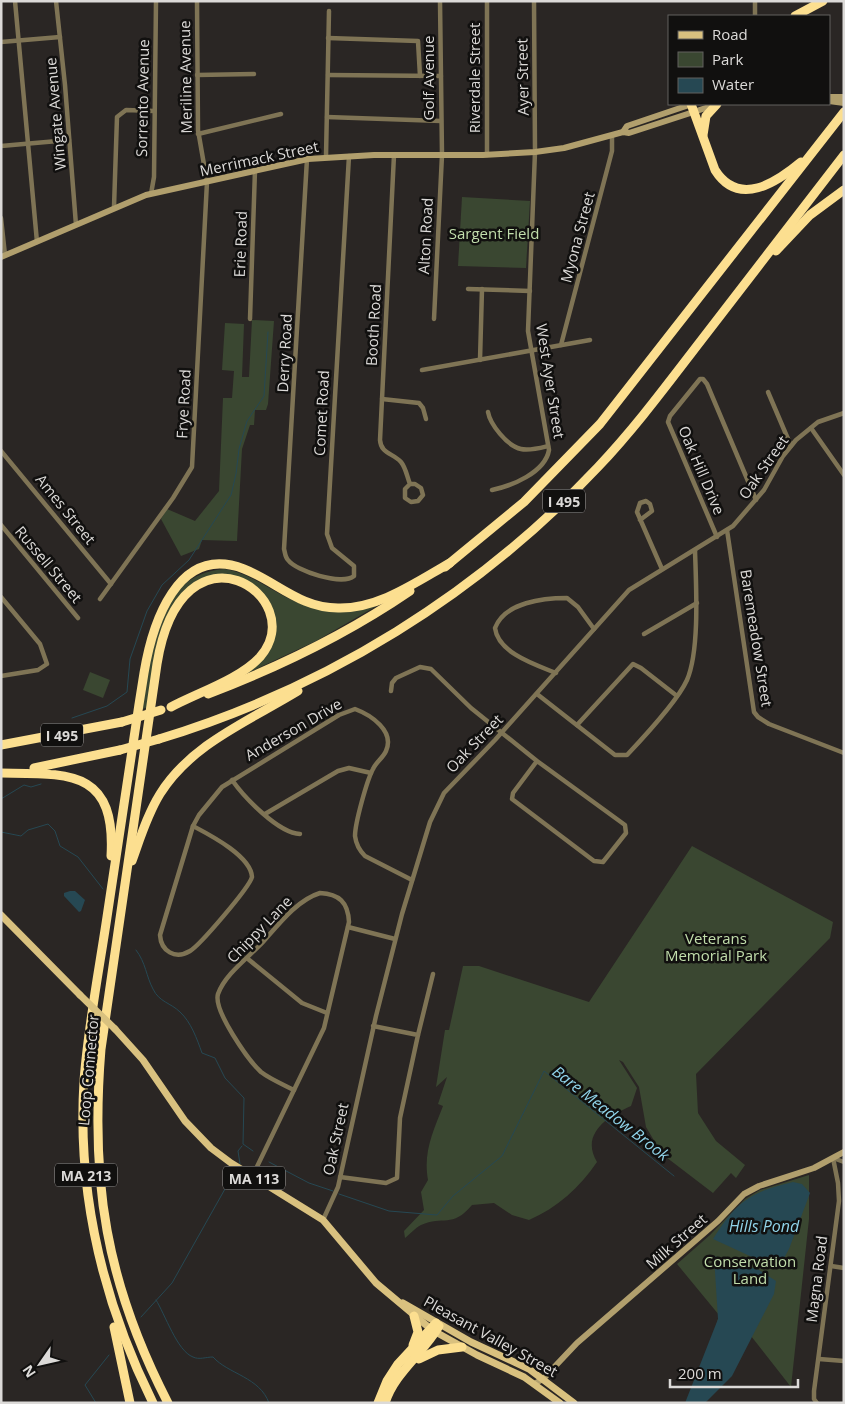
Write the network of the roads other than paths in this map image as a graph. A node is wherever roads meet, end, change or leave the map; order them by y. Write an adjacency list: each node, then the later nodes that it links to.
1 (16, 1): 15 (street)
2 (56, 1): 13 (street, Wingate Avenue)
3 (156, 1): 29 (street, Sorrento Avenue)
4 (197, 1): 18 (street, Meriline Avenue)
5 (440, 1): 21 (street, Golf Avenue)
6 (486, 1): 44 (street, Riverdale Street)
7 (534, 1): 40 (street, Ayer Street)
8 (755, 1): 11 (street)
9 (823, 1): 12 (highway)
10 (329, 11): 14 (street)
11 (755, 15)
12 (797, 15)
13 (60, 37): 15 (street); 37 (street, Wingate Avenue)
14 (328, 38): 19 (street); 20 (street)
15 (19, 40): 16 (street); 38 (street)
16 (1, 42)
17 (254, 74): 18 (street)
18 (197, 75): 34 (street, Meriline Avenue)
19 (328, 75): 20 (street); 32 (street)
20 (420, 76): 21 (street)
21 (441, 76): 33 (street, Golf Avenue)
22 (830, 96): 23 (main road)
23 (844, 97)
24 (830, 101): 25 (main road)
25 (844, 103)
26 (705, 105): 28 (main road, Merrimack Street)
27 (717, 105): 36 (highway)
28 (692, 106): 35 (main road, Merrimack Street); 36 (highway)
29 (154, 111): 52 (street, Sorrento Avenue); 53 (street)
30 (844, 112): 41 (highway, I 495)
31 (281, 114): 34 (street)
32 (328, 117): 33 (street); 46 (street)
33 (441, 120): 43 (street, Golf Avenue)
34 (198, 134): 50 (street, Meriline Avenue)
35 (612, 135): 40 (main road, Merrimack Street); 65 (street, Myona Street)
36 (703, 135): 41 (highway)
37 (69, 140): 38 (street); 55 (street, Wingate Avenue)
38 (28, 144): 39 (street); 56 (street)
39 (1, 146)
40 (536, 152): 44 (main road, Merrimack Street); 61 (street, West Ayer Street)
41 (811, 154): 88 (highway, I 495)
42 (394, 155): 43 (main road, Merrimack Street); 47 (main road, Merrimack Street); 70 (street, Booth Road)
43 (442, 155): 44 (main road, Merrimack Street); 63 (street, Alton Road)
44 (487, 155)
45 (844, 155): 58 (highway, I 495)
46 (326, 156): 47 (main road, Merrimack Street); 48 (main road, Merrimack Street)
47 (349, 156): 86 (street, Comet Road)
48 (307, 159): 49 (main road, Merrimack Street); 86 (street, Derry Road)
49 (255, 170): 50 (main road, Merrimack Street); 62 (street, Erie Road)
50 (208, 182): 52 (main road, Merrimack Street); 90 (street, Frye Road)
51 (844, 190): 58 (highway)
52 (151, 194): 53 (main road, Merrimack Street)
53 (114, 207): 55 (main road, Merrimack Street)
54 (1, 218): 57 (street)
55 (76, 225): 56 (main road, Merrimack Street)
56 (37, 242): 57 (main road, Merrimack Street)
57 (3, 256)
58 (754, 272): 98 (highway, I 495)
59 (468, 289): 60 (street)
60 (482, 289): 61 (street); 67 (street)
61 (530, 291): 66 (street, West Ayer Street)
62 (250, 319)
63 (434, 319)
64 (590, 340): 65 (street)
65 (561, 345): 66 (street)
66 (531, 351): 67 (street); 75 (street, West Ayer Street)
67 (480, 360): 68 (street)
68 (422, 370)
69 (768, 392): 76 (street)
70 (382, 399): 73 (street); 79 (street, Booth Road)
71 (488, 412): 75 (street)
72 (844, 413): 74 (street, Oak Street)
73 (426, 419)
74 (811, 428): 76 (street, Oak Street); 78 (street)
75 (548, 446): 80 (street, West Ayer Street)
76 (791, 446): 81 (street, Oak Street)
77 (1, 451): 90 (street, Ames Street)
78 (844, 475)
79 (410, 484): 79 (street, Booth Road)
80 (492, 490)
81 (756, 500): 84 (street, Oak Street); 85 (street, Oak Hill Drive)
82 (640, 520): 89 (street)
83 (1, 525): 94 (street, Russell Street)
84 (727, 530): 85 (street, Oak Street); 107 (street, Baremeadow Street)
85 (717, 537): 87 (street, Oak Street)
86 (284, 548)
87 (694, 550): 89 (street, Oak Street); 93 (street)
88 (450, 563): 103 (highway, I 495); 119 (highway)
89 (662, 569): 95 (street, Oak Street)
90 (111, 584): 92 (street, Frye Road)
91 (1, 597): 99 (street)
92 (100, 599)
93 (697, 603): 96 (street); 102 (street)
94 (78, 618)
95 (594, 629): 97 (street, Oak Street); 97 (street)
96 (644, 634)
97 (556, 672): 101 (street, Oak Street)
98 (323, 673): 109 (highway, I 495, bridge); 115 (highway)
99 (1, 676)
100 (390, 691): 105 (street)
101 (537, 694): 104 (street); 105 (street, Oak Street)
102 (677, 696): 104 (street); 104 (street)
103 (171, 707): 106 (highway, I 495, bridge); 115 (highway)
104 (577, 725)
105 (501, 733): 108 (street); 116 (street, Oak Street)
106 (1, 745)
107 (844, 753)
108 (537, 760): 108 (street)
109 (1, 773): 119 (highway)
110 (371, 773): 111 (street, Anderson Drive); 112 (street); 116 (street, Anderson Drive)
111 (232, 780): 112 (street); 113 (street, Anderson Drive)
112 (265, 814): 114 (street)
113 (193, 826): 113 (street, Anderson Drive)
114 (300, 834)
115 (125, 878): 149 (highway, Loop Connector / MA 213)
116 (412, 880): 120 (street, Oak Street)
117 (1, 915): 130 (main road, Pleasant Valley Street / MA 113, bridge)
118 (348, 927): 120 (street); 121 (street, Chippy Lane); 123 (street, Chippy Lane)
119 (104, 938): 135 (highway, Loop Connector / MA 213)
120 (395, 939): 124 (street, Oak Street)
121 (248, 959): 123 (street); 126 (street, Chippy Lane)
122 (433, 974): 125 (street)
123 (328, 1013): 126 (street, Chippy Lane)
124 (373, 1026): 125 (street); 131 (street, Oak Street)
125 (418, 1035): 131 (street)
126 (294, 1090): 130 (street, Chippy Lane)
127 (844, 1152): 128 (main road, Milk Street)
128 (833, 1158): 129 (street); 133 (street, Magna Road); 144 (main road, Milk Street)
129 (844, 1162)
130 (252, 1177): 132 (main road, Pleasant Valley Street / MA 113)
131 (340, 1177): 132 (street, Oak Street)
132 (323, 1220): 136 (main road, Pleasant Valley Street / MA 113)
133 (831, 1266): 134 (street); 141 (street, Magna Road)
134 (844, 1268)
135 (104, 1280): 147 (highway); 148 (highway, Loop Connector / MA 213)
136 (392, 1297): 137 (main road, Pleasant Valley Street / MA 113); 138 (main road, Pleasant Valley Street / MA 113)
137 (414, 1316): 138 (main road, Pleasant Valley Street / MA 113); 140 (highway)
138 (436, 1327): 139 (main road, Pleasant Valley Street / MA 113); 140 (highway); 143 (highway); 144 (main road, Pleasant Valley Street / MA 113)
139 (462, 1347): 143 (highway); 145 (main road, Pleasant Valley Street / MA 113)
140 (411, 1350): 150 (highway)
141 (819, 1359): 142 (street); 154 (street, Magna Road)
142 (844, 1361)
143 (406, 1368): 151 (highway)
144 (543, 1378): 145 (main road, Milk Street); 146 (main road); 153 (main road, Pleasant Valley Street / MA 113)
145 (534, 1384): 146 (main road, Pleasant Valley Street / MA 113)
146 (541, 1389): 152 (main road, Pleasant Valley Street / MA 113)
147 (130, 1403)
148 (153, 1403)
149 (169, 1403)
150 (378, 1403)
151 (385, 1403)
152 (560, 1403)
153 (574, 1403)
154 (817, 1403)

